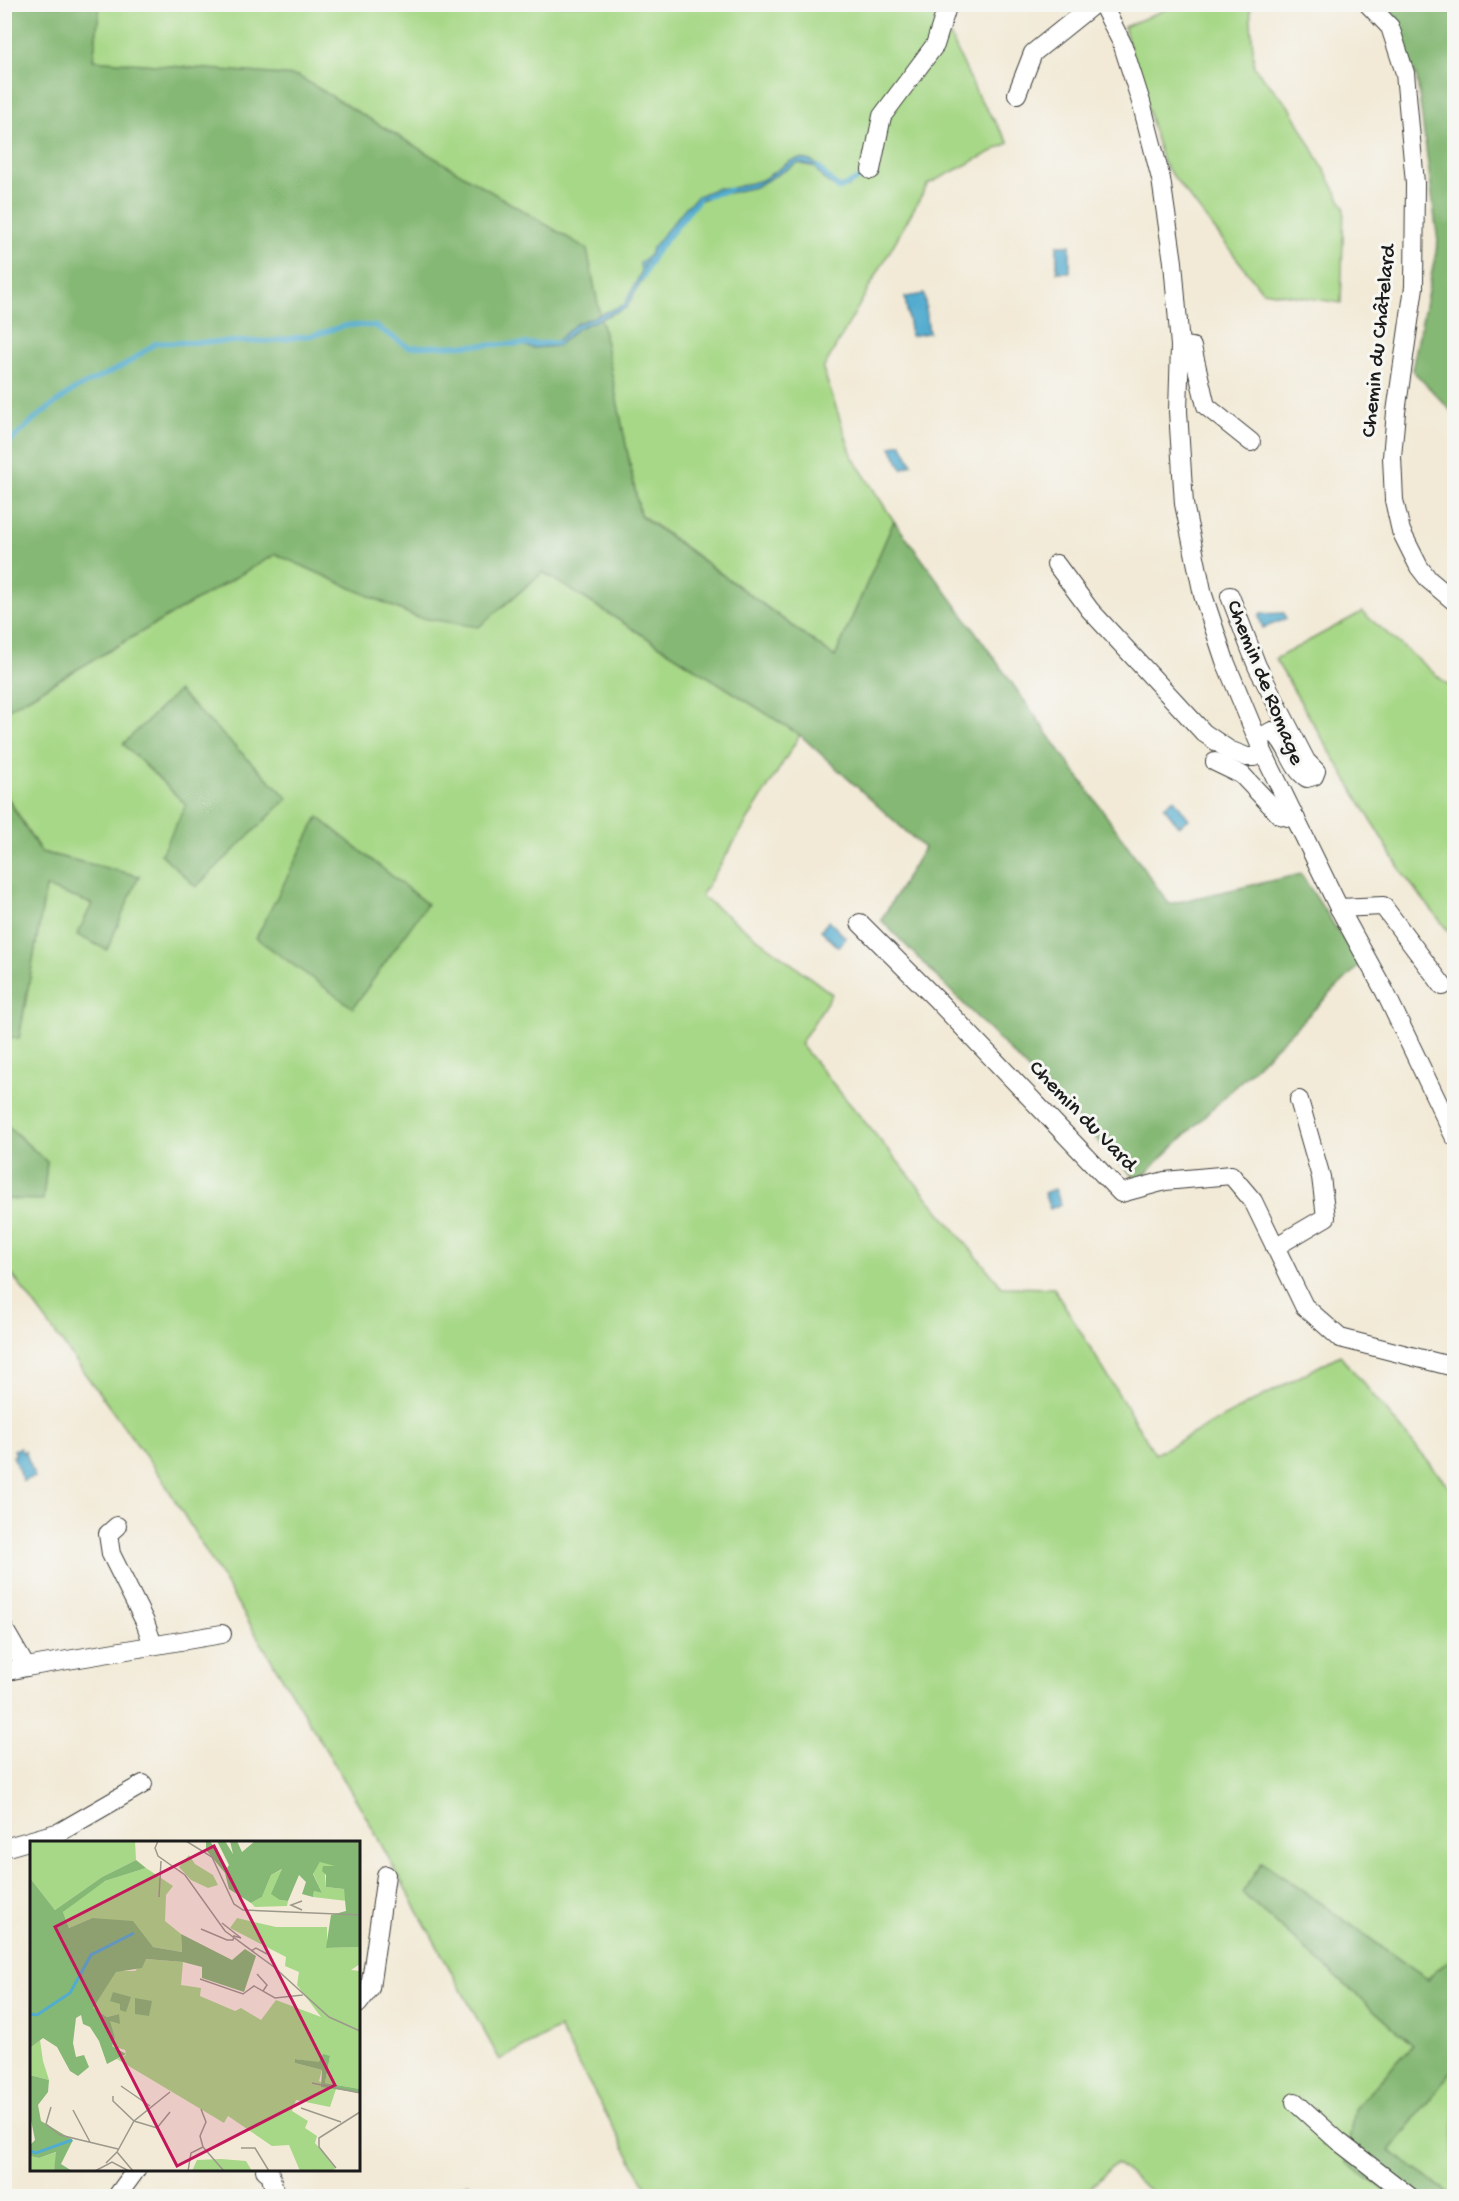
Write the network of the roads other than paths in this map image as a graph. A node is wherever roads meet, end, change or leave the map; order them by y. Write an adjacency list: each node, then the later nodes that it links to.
1 (948, 4): 6 (street)
2 (1094, 4): 5 (street)
3 (1102, 4): 7 (street, Chemin de Romage)
4 (1368, 4): 11 (street, Chemin du Châtelard)
5 (1017, 94)
6 (871, 170)
7 (1180, 346): 8 (street); 12 (street, Chemin de Romage)
8 (1251, 442)
9 (1056, 564): 12 (street)
10 (1230, 596): 12 (street)
11 (1455, 601)
12 (1262, 750): 14 (street, Chemin de Romage)
13 (1215, 762): 14 (street)
14 (1296, 819): 15 (street, Chemin de Romage)
15 (1339, 908): 17 (street); 19 (street, Chemin de Romage)
16 (860, 923): 20 (street, Chemin du Vard)
17 (1443, 986)
18 (1299, 1100): 20 (street)
19 (1455, 1136)
20 (1275, 1247): 21 (street, Chemin du Vard)
21 (1455, 1367)
22 (117, 1526): 25 (street)
23 (4, 1629): 26 (street)
24 (222, 1634): 25 (street)
25 (153, 1645): 26 (street)
26 (26, 1667): 27 (street)
27 (4, 1672)
28 (143, 1784): 29 (street)
29 (4, 1848)
30 (386, 1875): 31 (street)
31 (360, 2001)
32 (1295, 2102): 37 (street)
33 (135, 2171): 35 (street)
34 (267, 2171): 36 (street)
35 (117, 2196)
36 (276, 2196)
37 (1409, 2196)

